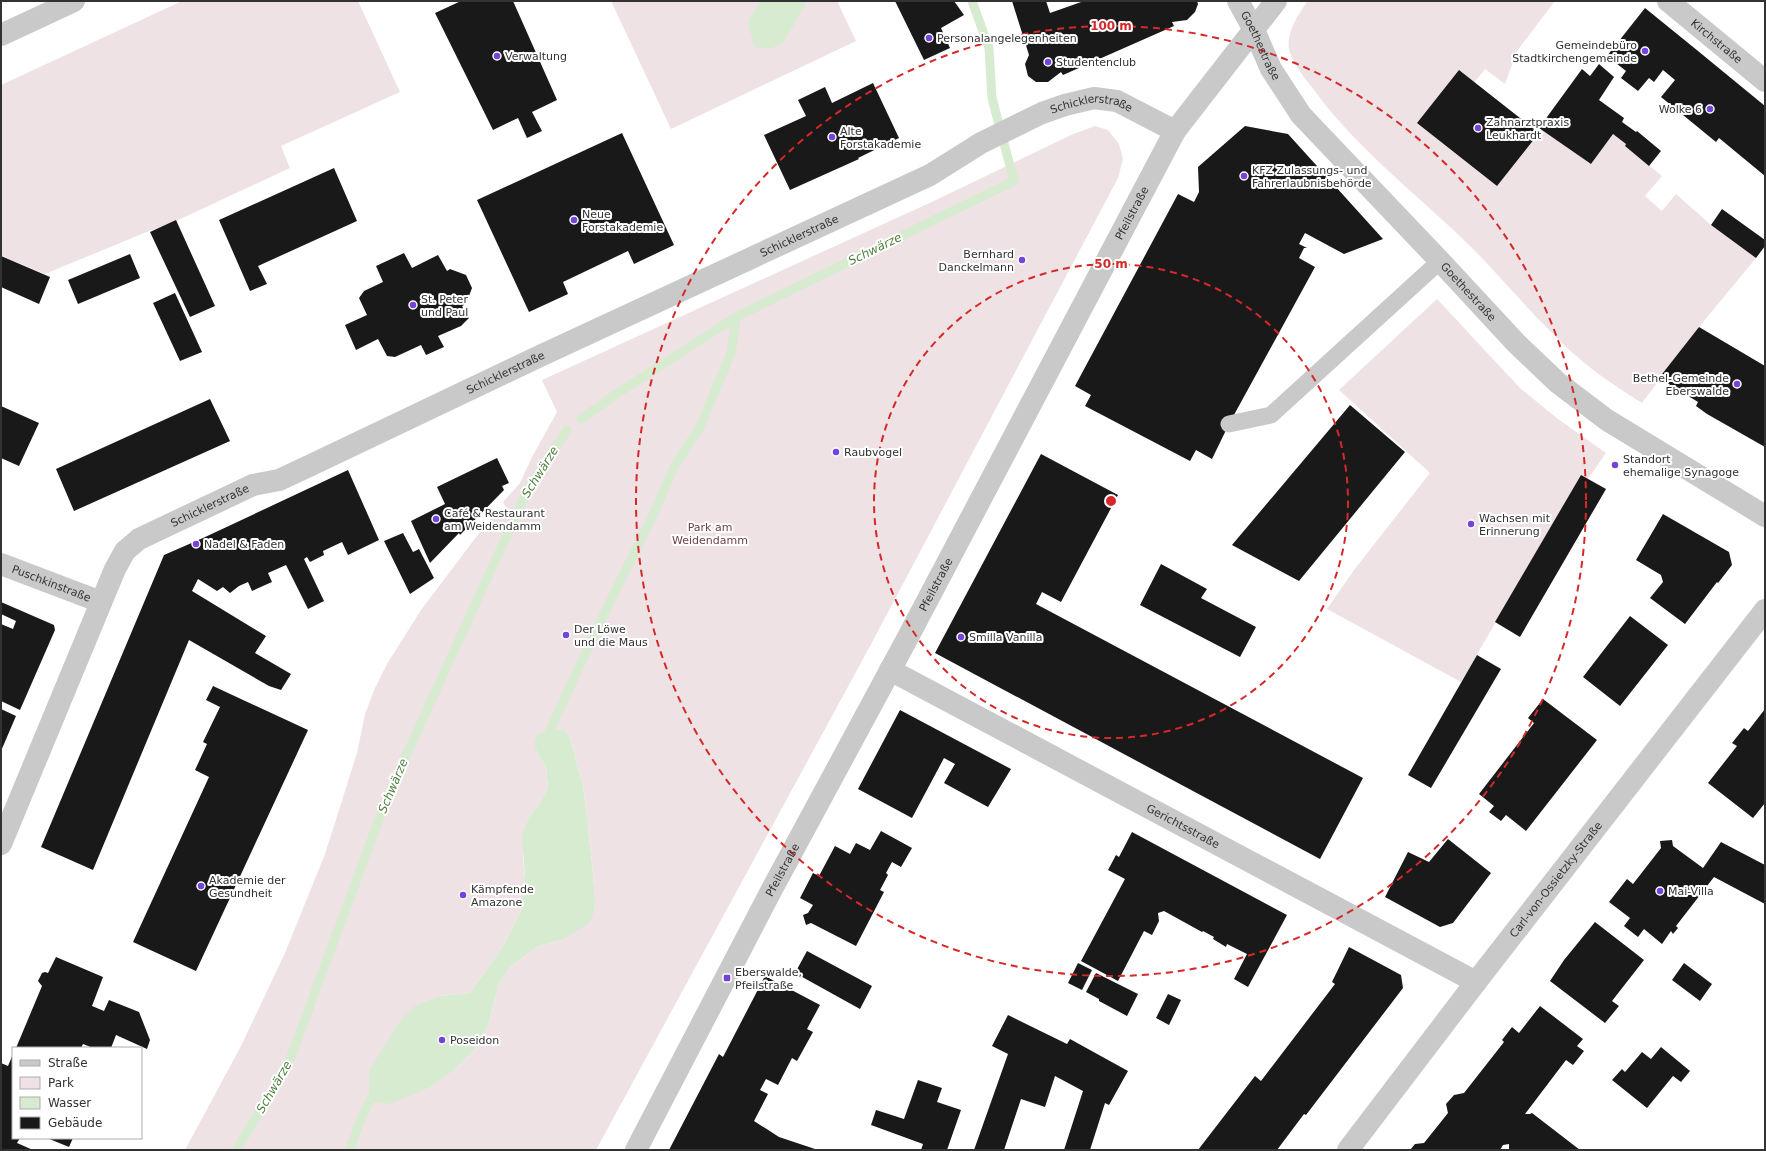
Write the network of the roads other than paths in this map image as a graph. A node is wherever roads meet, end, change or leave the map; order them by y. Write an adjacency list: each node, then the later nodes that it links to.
1 (74, 1): 6 (street)
2 (1238, 1): 5 (street, Goethestraße)
3 (1276, 1): 5 (street, Pfeilstraße)
4 (1668, 1): 7 (street, Kirchstraße)
5 (1254, 30): 8 (street, Pfeilstraße); 9 (street, Goethestraße)
6 (1, 35)
7 (1765, 81)
8 (1175, 131): 13 (street, Schicklerstraße); 15 (street, Pfeilstraße)
9 (1440, 261): 10 (lane); 11 (street, Goethestraße)
10 (1229, 424)
11 (1765, 516)
12 (1, 564): 13 (street, Puschkinstraße)
13 (101, 602): 16 (street, Schicklerstraße)
14 (1765, 610): 17 (street, Carl-von-Ossietzky-Straße)
15 (890, 670): 17 (street, Gerichtsstraße); 18 (street, Pfeilstraße)
16 (1, 844)
17 (1476, 982): 19 (street, Carl-von-Ossietzky-Straße)
18 (636, 1150)
19 (1348, 1150)

